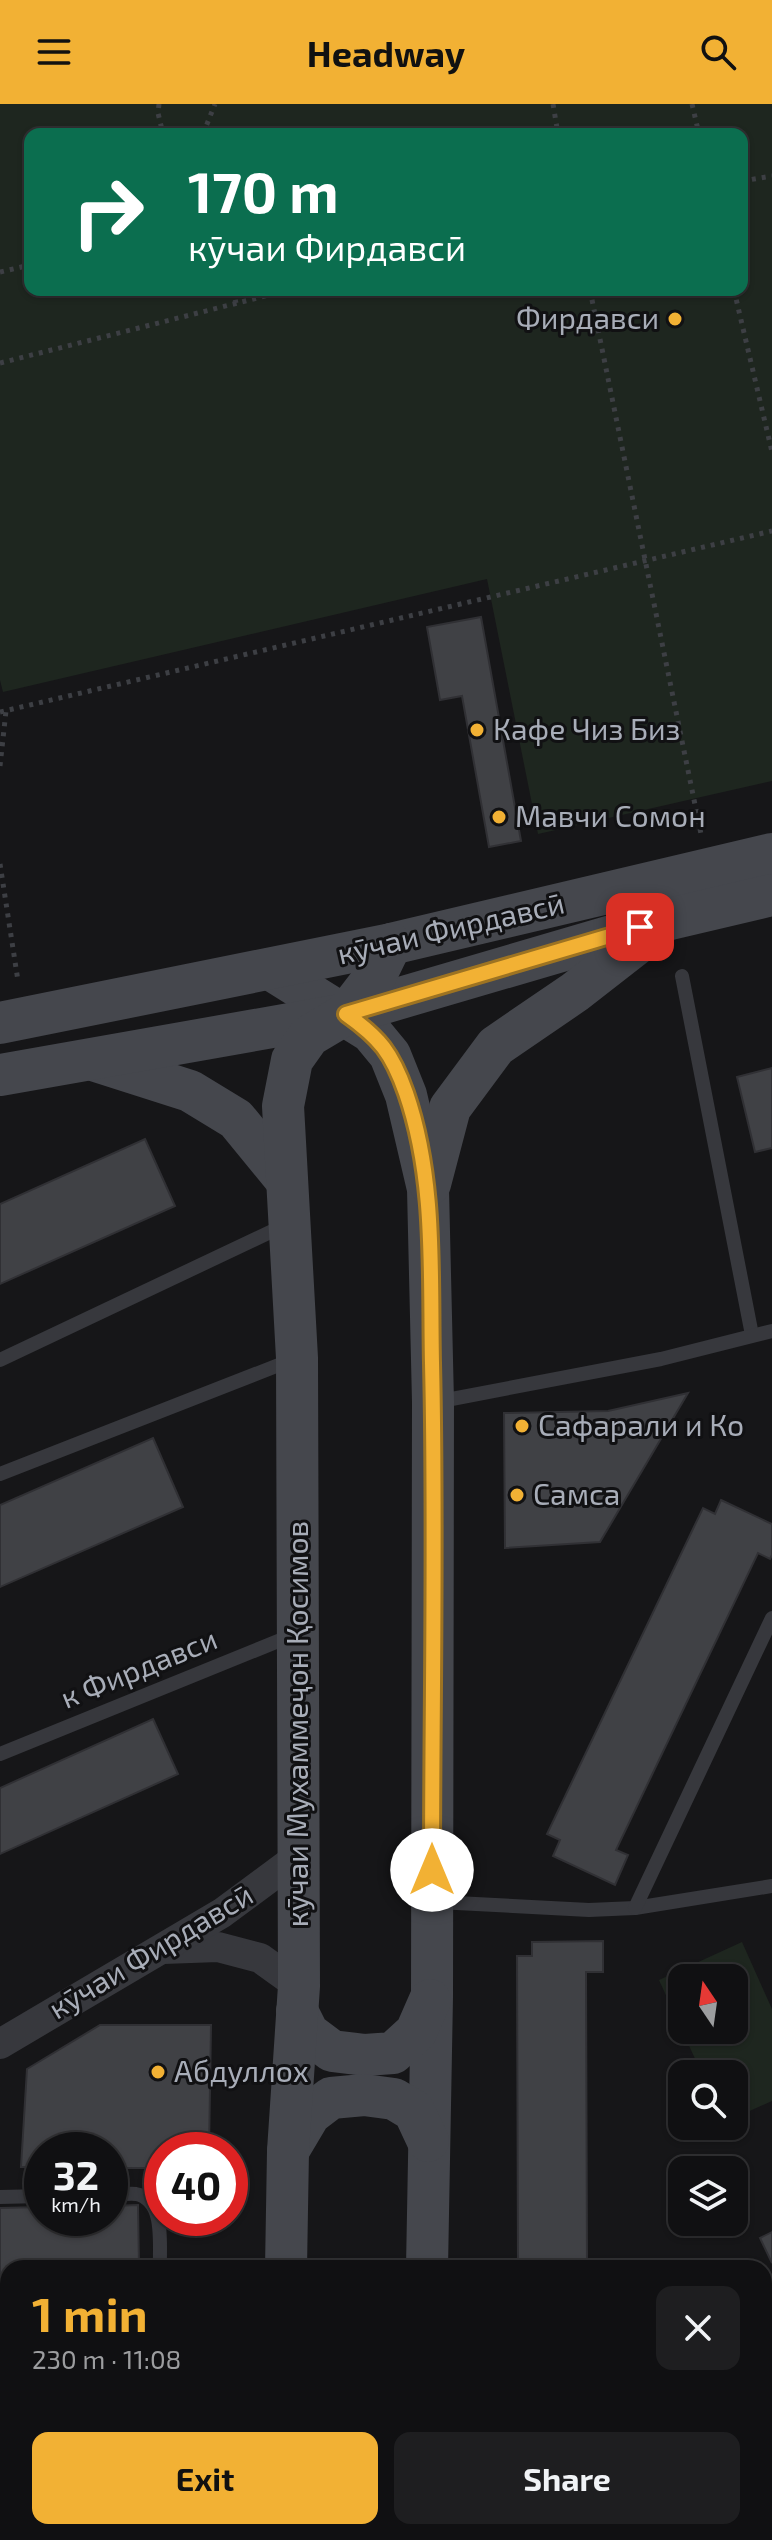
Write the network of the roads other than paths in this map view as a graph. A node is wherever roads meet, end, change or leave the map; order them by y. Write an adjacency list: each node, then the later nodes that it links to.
1 (772, 854): 4 (street, кӯчаи Фирдавсӣ)
2 (772, 895): 3 (street, кӯчаи Фирдавсӣ)
3 (670, 919): 7 (street, кӯчаи Фирдавсӣ); 12 (street)
4 (391, 944): 5 (street, кӯчаи Фирдавсӣ); 7 (street)
5 (270, 969): 7 (street, кӯчаи Фирдавсӣ); 8 (street, кӯчаи Фирдавсӣ)
6 (682, 976): 15 (lane)
7 (346, 1014): 9 (street, кӯчаи Фирдавсӣ); 11 (street, кӯчаи Мухаммеҷон Қосимов); 12 (street)
8 (12, 1021)
9 (89, 1059): 10 (street, кӯчаи Фирдавсӣ); 11 (street)
10 (0, 1075)
11 (286, 1180): 13 (street, кӯчаи Мухаммеҷон Қосимов)
12 (428, 1189): 18 (street)
13 (289, 1223): 16 (street, кӯчаи Мухаммеҷон Қосимов); 17 (lane)
14 (772, 1331): 15 (lane)
15 (752, 1335): 18 (lane)
16 (297, 1358): 19 (lane); 21 (street, кӯчаи Мухаммеҷон Қосимов)
17 (0, 1360)
18 (433, 1402): 25 (street)
19 (0, 1474)
20 (772, 1618): 26 (lane)
21 (298, 1633): 22 (lane, к Фирдавси); 23 (street, кӯчаи Мухаммеҷон Қосимов)
22 (0, 1754)
23 (299, 1856): 27 (street, кӯчаи Фирдавсӣ); 29 (street, кӯчаи Мухаммеҷон Қосимов)
24 (772, 1886): 26 (lane)
25 (432, 1902): 26 (lane); 28 (street)
26 (635, 1908)
27 (161, 1949): 29 (street); 30 (street, кӯчаи Фирдавсӣ)
28 (432, 1997): 29 (street); 31 (street)
29 (298, 1998): 32 (street, кӯчаи Мухаммеҷон Қосимов)
30 (0, 2044)
31 (428, 2141): 32 (street); 38 (street)
32 (288, 2151): 37 (street, кӯчаи Мухаммеҷон Қосимов)
33 (128, 2194): 36 (lane)
34 (24, 2196): 35 (lane)
35 (0, 2197)
36 (160, 2260)
37 (286, 2260)
38 (427, 2260)

